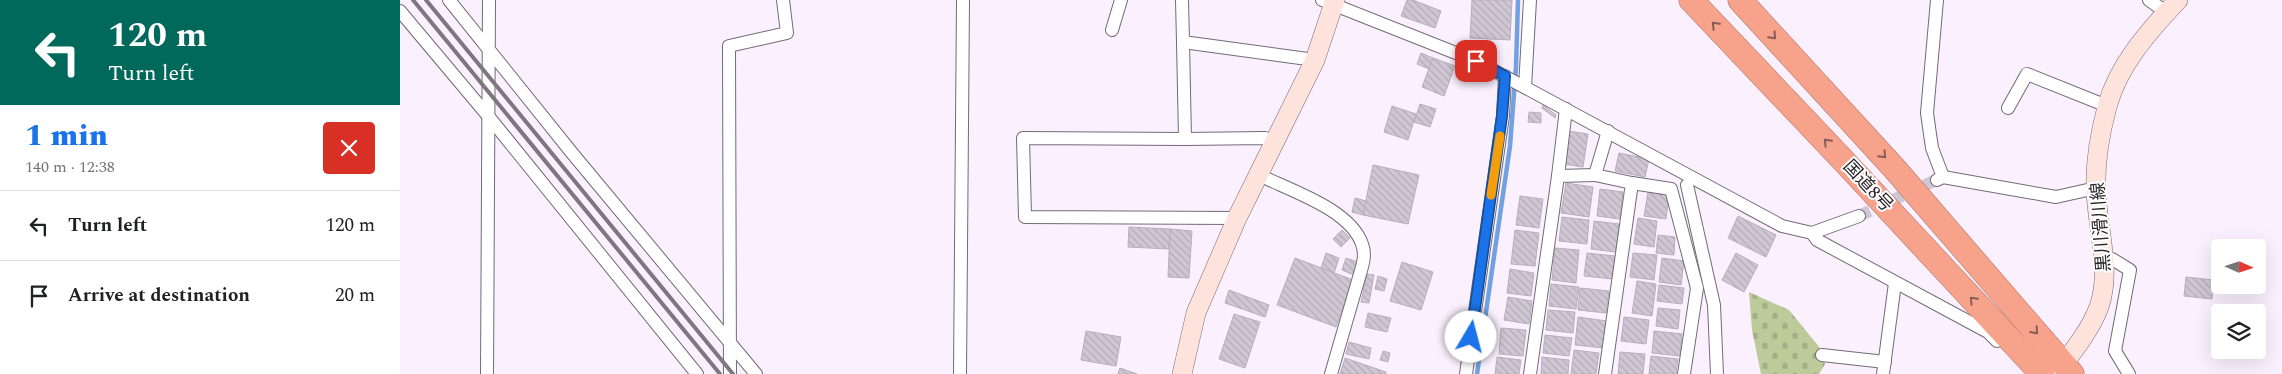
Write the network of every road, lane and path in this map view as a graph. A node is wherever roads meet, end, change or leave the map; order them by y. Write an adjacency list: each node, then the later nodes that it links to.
1 (449, 0): 17 (street)
2 (490, 0): 17 (street)
3 (783, 0): 39 (street)
4 (963, 0): 47 (street)
5 (1120, 0): 15 (street)
6 (1182, 0): 16 (street)
7 (1530, 0): 20 (street)
8 (1691, 0): 42 (highway, 国道8号, one-way to 8)
9 (1740, 0): 42 (highway, 国道8号, one-way to 42)
10 (1937, 0): 33 (street)
11 (2149, 0): 13 (street)
12 (1330, 1): 18 (street); 19 (street)
13 (2172, 6): 21 (street, 黒川滑川線)
14 (400, 11): 24 (street)
15 (1112, 30)
16 (1183, 42): 18 (street); 26 (street)
17 (489, 52): 24 (street); 39 (street)
18 (1315, 60): 27 (street)
19 (1505, 76): 20 (street); 50 (street)
20 (1525, 86): 23 (street)
21 (2107, 106): 22 (street); 33 (street, 黒川滑川線)
22 (2008, 108)
23 (1566, 109): 25 (street); 30 (street)
24 (489, 117): 43 (street); 44 (street)
25 (1608, 131): 29 (street); 36 (street)
26 (1185, 139): 27 (street); 35 (street)
27 (1276, 142): 28 (street)
28 (1259, 175): 35 (street); 49 (street)
29 (1595, 175): 30 (street); 31 (street)
30 (1558, 176): 51 (street)
31 (1632, 183): 52 (street); 53 (street)
32 (1686, 186): 54 (street)
33 (2096, 188): 37 (street, 黒川滑川線)
34 (1859, 216): 36 (street)
35 (1237, 218): 48 (street)
36 (1812, 233): 38 (street)
37 (2104, 257): 42 (street, 黒川滑川線); 56 (street)
38 (1895, 284): 41 (street); 55 (street)
39 (730, 342): 45 (street); 46 (street)
40 (1822, 355): 41 (street)
41 (1884, 368)
42 (2058, 372)
43 (487, 374)
44 (697, 374)
45 (730, 374)
46 (756, 374)
47 (960, 374)
48 (1182, 374)
49 (1331, 374)
50 (1466, 374)
51 (1530, 374)
52 (1605, 374)
53 (1684, 374)
54 (1716, 374)
55 (2028, 374)
56 (2128, 374)

